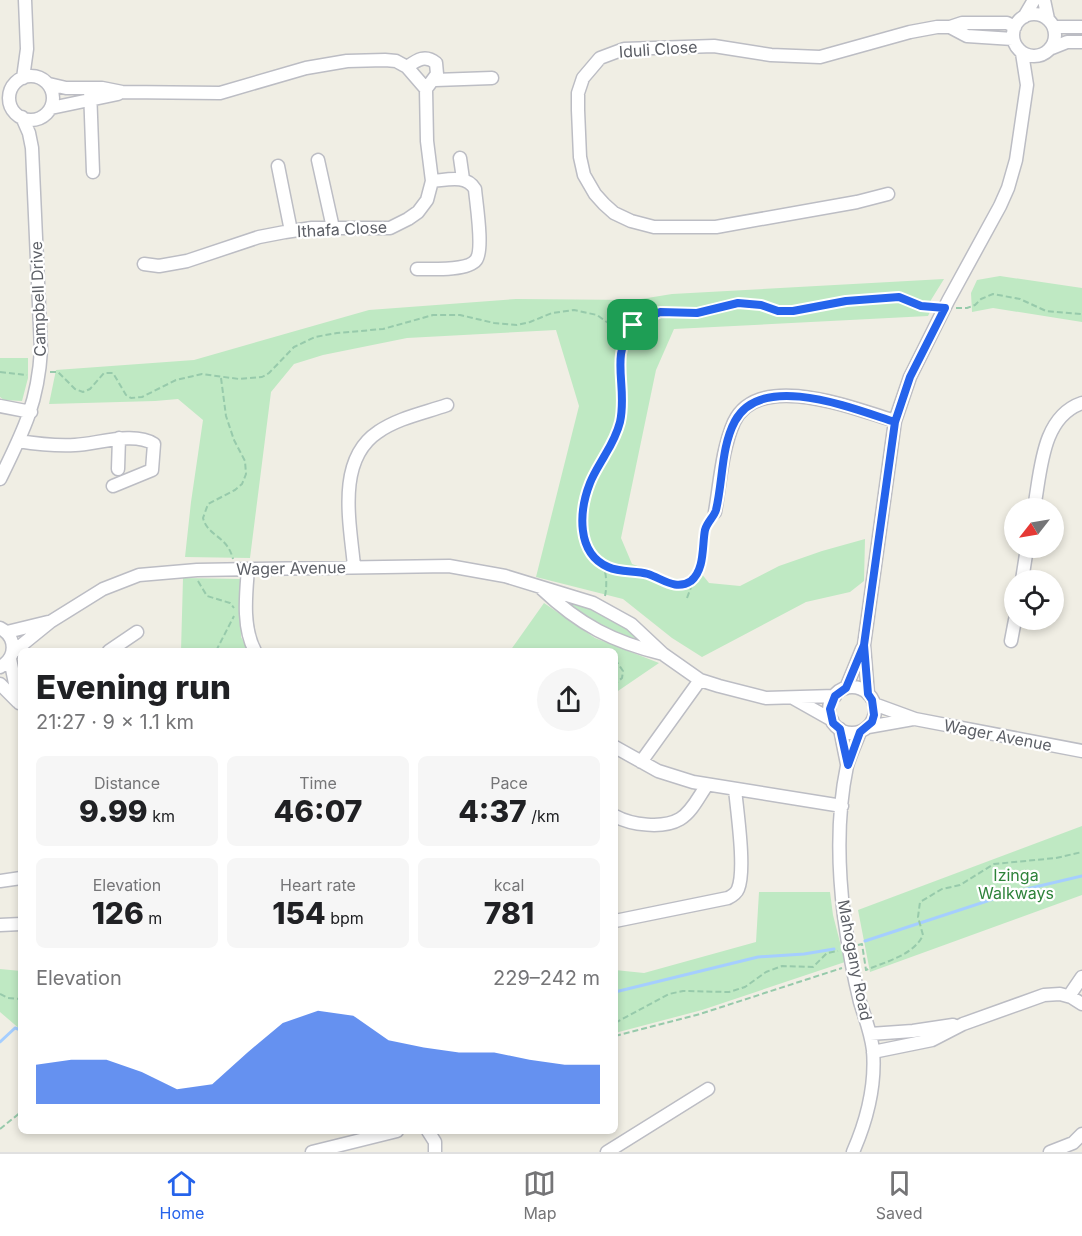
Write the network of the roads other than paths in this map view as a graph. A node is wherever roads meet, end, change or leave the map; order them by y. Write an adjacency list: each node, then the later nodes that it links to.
1 (25, 0): 10 (street)
2 (1034, 0): 4 (street)
3 (1044, 0): 5 (street)
4 (1024, 16): 5 (street); 7 (street)
5 (1051, 23): 6 (street); 9 (street)
6 (1082, 27)
7 (1014, 33): 11 (street); 32 (street, Iduli Close)
8 (1082, 42): 9 (street)
9 (1052, 48): 12 (street)
10 (27, 49): 14 (street); 16 (street)
11 (1022, 53): 12 (street); 18 (street)
12 (1041, 56): 18 (street)
13 (407, 67): 17 (street); 17 (street, Ithafa Close); 21 (street)
14 (23, 78): 16 (street); 19 (street)
15 (492, 78): 17 (street)
16 (44, 81): 21 (street); 23 (street)
17 (430, 85): 31 (street, Ithafa Close)
18 (1027, 85): 41 (street)
19 (13, 87): 20 (street); 24 (street)
20 (0, 92)
21 (91, 94): 23 (street); 29 (street)
22 (0, 108): 24 (street)
23 (48, 111): 24 (street); 25 (street)
24 (18, 114): 25 (street)
25 (32, 148): 40 (street, Campbell Drive)
26 (460, 158): 30 (street)
27 (318, 160): 33 (street)
28 (278, 166): 34 (street)
29 (93, 171)
30 (463, 179): 31 (street); 36 (street)
31 (432, 181): 33 (street, Ithafa Close)
32 (888, 194)
33 (333, 228): 34 (street, Ithafa Close)
34 (291, 231): 35 (street, Ithafa Close)
35 (144, 264)
36 (417, 269)
37 (1082, 403): 47 (street)
38 (447, 405): 49 (street)
39 (0, 406): 40 (street)
40 (31, 412): 43 (street, Campbell Drive)
41 (895, 422): 48 (street); 57 (street)
42 (118, 438): 43 (street); 44 (street); 46 (street)
43 (18, 441): 45 (street, Campbell Drive)
44 (118, 469)
45 (0, 479)
46 (113, 486)
47 (1036, 498)
48 (715, 512)
49 (354, 566): 50 (street, Wager Avenue); 51 (street, Wager Avenue)
50 (248, 569): 52 (street, Wager Avenue); 60 (street)
51 (542, 588): 62 (street, Wager Avenue); 62 (street, Wager Avenue)
52 (50, 622): 53 (street); 58 (street)
53 (3, 630): 63 (street)
54 (1013, 630): 56 (street)
55 (137, 632): 59 (street)
56 (1011, 641)
57 (864, 645): 67 (street); 71 (street)
58 (20, 648)
59 (113, 648)
60 (254, 648)
61 (18, 650): 63 (street)
62 (663, 654): 65 (street, Wager Avenue)
63 (12, 655): 64 (street); 68 (street)
64 (0, 667)
65 (700, 680): 70 (street, Wager Avenue); 78 (street)
66 (0, 684): 72 (street)
67 (846, 688): 69 (street); 71 (street)
68 (18, 692)
69 (835, 696): 70 (street, Wager Avenue); 74 (street)
70 (793, 699): 74 (street, Wager Avenue)
71 (871, 699): 73 (street, Wager Avenue); 75 (street)
72 (18, 702)
73 (915, 719): 75 (street, Wager Avenue); 77 (street, Wager Avenue)
74 (836, 725): 75 (street); 79 (street, Mahogany Road)
75 (864, 729): 79 (street, Mahogany Road)
76 (618, 749): 78 (street)
77 (1082, 751)
78 (641, 762): 80 (street)
79 (848, 765): 82 (street, Mahogany Road)
80 (707, 785): 81 (street); 83 (street)
81 (735, 789): 82 (street); 86 (street)
82 (842, 806): 93 (street, Mahogany Road)
83 (618, 817)
84 (18, 878): 85 (street)
85 (0, 881)
86 (618, 920)
87 (18, 924): 88 (street)
88 (0, 925)
89 (1082, 977): 90 (street)
90 (1068, 996): 91 (street); 92 (street)
91 (1082, 1004)
92 (963, 1024): 93 (street); 94 (street)
93 (870, 1034): 94 (street, Mahogany Road)
94 (873, 1052): 102 (street, Mahogany Road)
95 (708, 1089): 99 (street)
96 (386, 1134): 100 (street)
97 (430, 1134): 101 (street)
98 (1082, 1134): 103 (street)
99 (616, 1150)
100 (312, 1152)
101 (435, 1152)
102 (853, 1152)
103 (1050, 1152)

